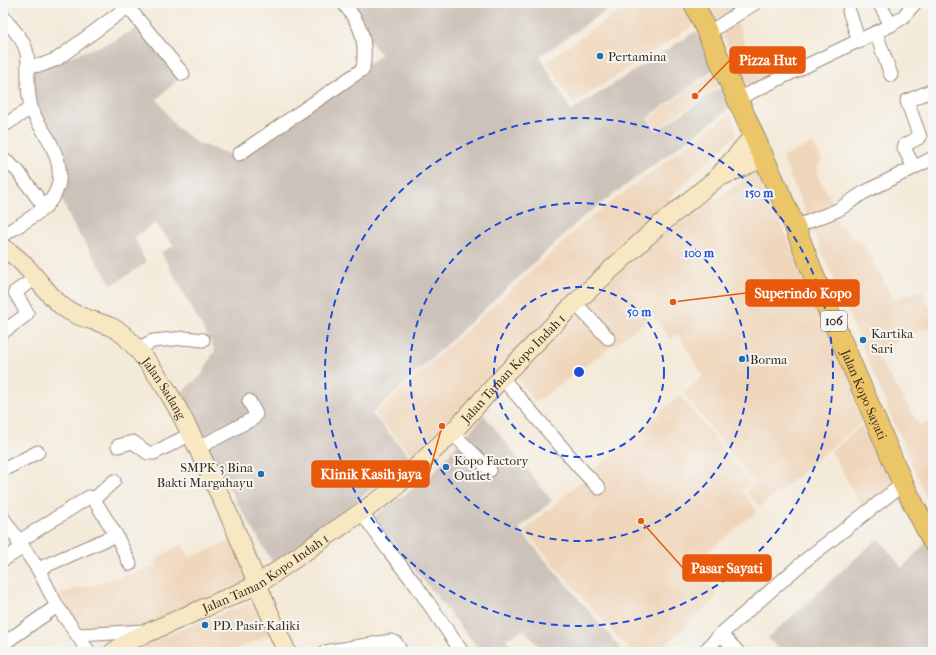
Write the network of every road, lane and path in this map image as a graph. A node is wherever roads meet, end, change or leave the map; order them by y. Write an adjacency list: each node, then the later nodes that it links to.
1 (343, 3): 21 (street)
2 (694, 3): 10 (main road, Jalan Kopo Sayati / 106)
3 (756, 3): 10 (street)
4 (879, 3): 9 (street)
5 (915, 3): 9 (street)
6 (130, 5): 13 (street); 14 (street)
7 (849, 11): 12 (street)
8 (3, 17): 13 (street)
9 (891, 25): 11 (street)
10 (708, 33): 17 (main road, Jalan Kopo Sayati / 106)
11 (876, 33): 12 (street); 15 (street)
12 (860, 42): 17 (street)
13 (28, 66): 18 (street)
14 (183, 74)
15 (891, 75)
16 (933, 90): 25 (street)
17 (737, 99): 20 (main road, Jalan Kopo Sayati / 106)
18 (31, 108): 19 (street); 27 (street)
19 (3, 126)
20 (753, 136): 22 (main road, Jalan Kopo Sayati / 106); 26 (main road, Jalan Taman Kopo Indah 1)
21 (239, 154)
22 (763, 158): 26 (main road, Jalan Taman Kopo Indah 1); 28 (main road, Jalan Kopo Sayati / 106)
23 (933, 158): 25 (street)
24 (3, 159): 27 (street)
25 (914, 168): 28 (street)
26 (717, 178): 32 (main road, Jalan Taman Kopo Indah 1)
27 (45, 208): 29 (street)
28 (795, 227): 46 (main road, Jalan Kopo Sayati / 106)
29 (3, 235)
30 (3, 248): 31 (main road, Jalan Sadang)
31 (36, 278): 33 (street); 36 (main road, Jalan Sadang)
32 (576, 303): 34 (street); 37 (main road, Jalan Taman Kopo Indah 1)
33 (3, 332)
34 (608, 338)
35 (203, 340): 36 (street)
36 (137, 349): 40 (main road, Jalan Sadang)
37 (502, 378): 39 (main road, Jalan Taman Kopo Indah 1); 47 (street)
38 (249, 401): 40 (street)
39 (452, 433): 44 (street); 49 (main road, Jalan Taman Kopo Indah 1)
40 (194, 441): 41 (street); 57 (main road, Jalan Sadang)
41 (118, 446)
42 (38, 452): 43 (street)
43 (4, 466)
44 (490, 470)
45 (114, 481): 48 (street)
46 (902, 484): 52 (main road, Jalan Kopo Sayati / 106); 60 (street)
47 (599, 488)
48 (94, 500): 51 (street); 53 (street)
49 (362, 512): 57 (main road, Jalan Taman Kopo Indah 1); 68 (street)
50 (3, 518): 53 (street)
51 (116, 535): 55 (street); 56 (street)
52 (933, 542)
53 (20, 545): 54 (street); 56 (street)
54 (3, 560)
55 (130, 564)
56 (38, 569): 58 (street)
57 (257, 585): 59 (main road, Jalan Taman Kopo Indah 1); 66 (main road, Jalan Sadang)
58 (57, 606): 61 (street); 62 (street)
59 (153, 630): 61 (street); 65 (main road, Jalan Taman Kopo Indah 1)
60 (721, 634): 69 (street); 70 (street)
61 (79, 635): 64 (street)
62 (3, 644)
63 (399, 648): 67 (street)
64 (89, 652)
65 (113, 652)
66 (287, 652)
67 (325, 652)
68 (462, 652)
69 (704, 652)
70 (738, 652)

